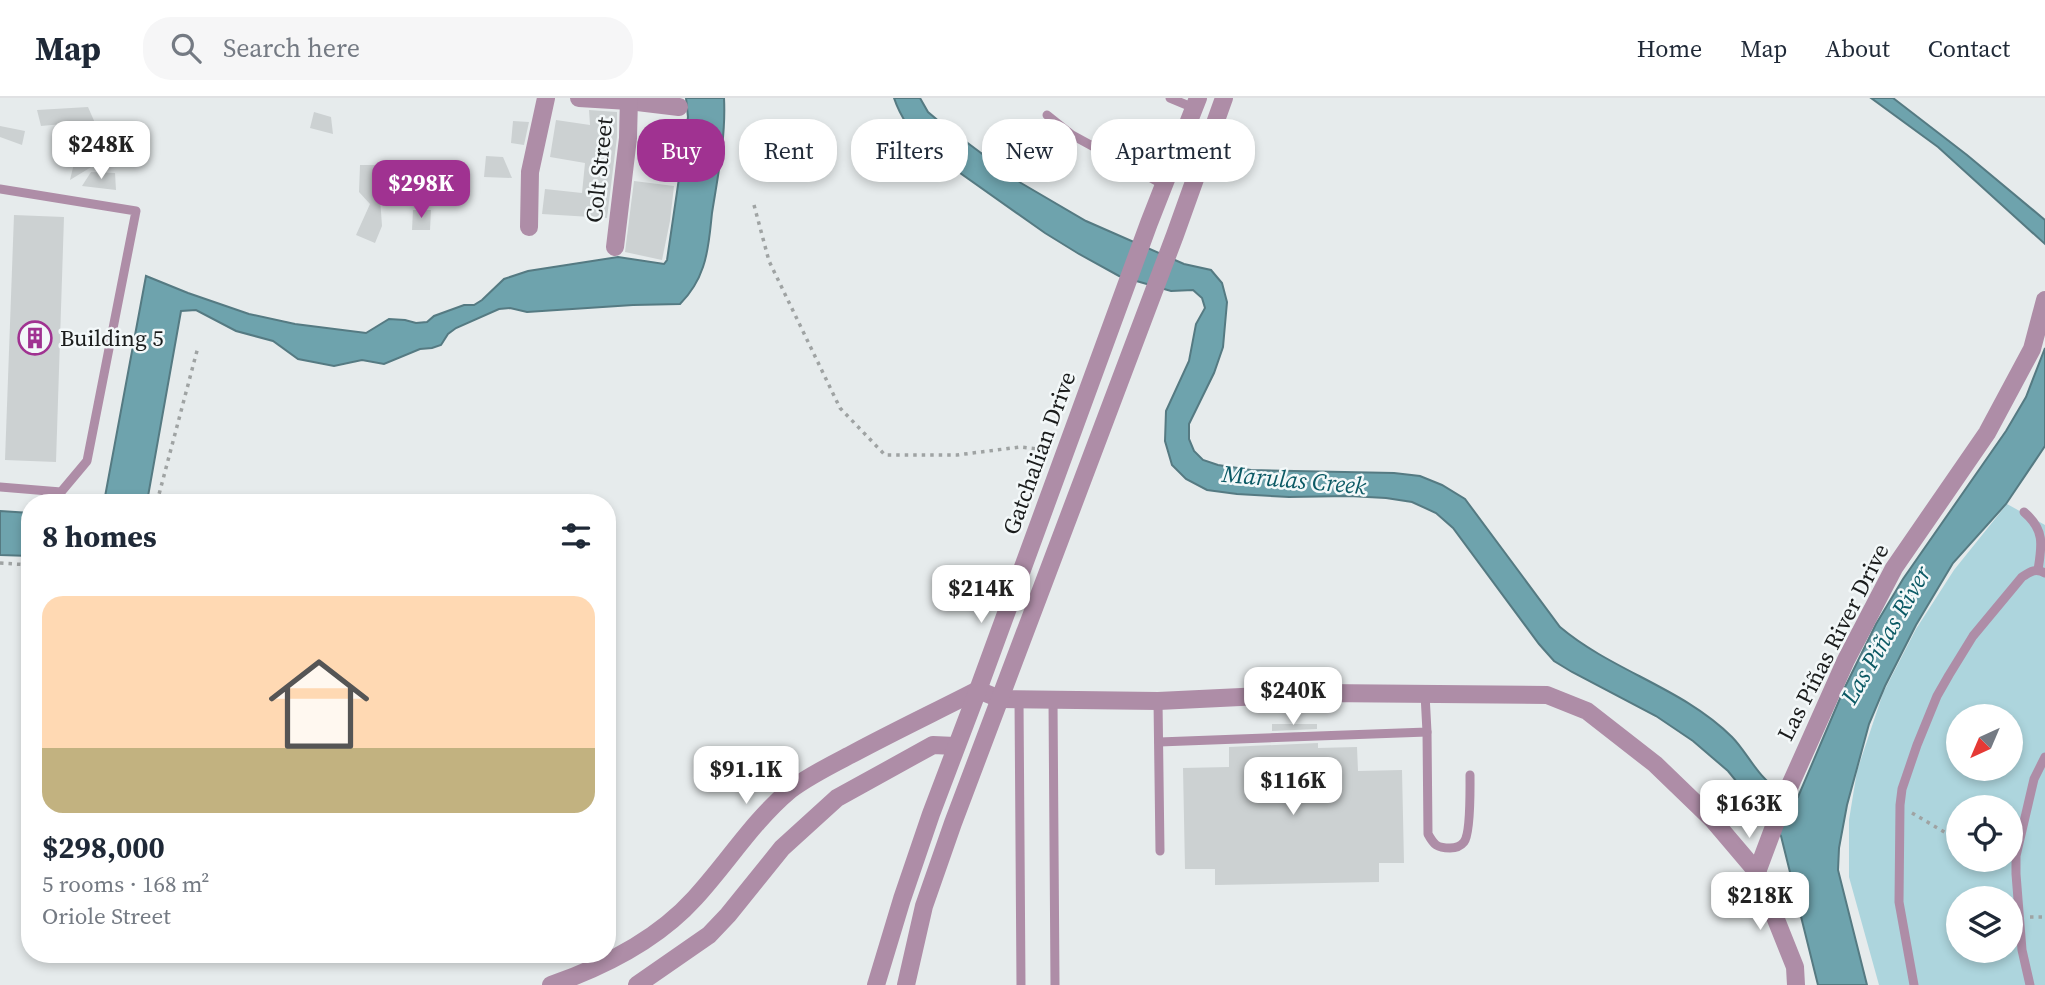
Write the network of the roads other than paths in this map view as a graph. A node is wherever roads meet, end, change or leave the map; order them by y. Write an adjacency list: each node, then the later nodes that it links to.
1 (545, 98): 11 (street)
2 (579, 98): 5 (street)
3 (1170, 98): 6 (lane)
4 (1224, 98): 19 (street)
5 (629, 99): 7 (street); 12 (street, Colt Street)
6 (1196, 103): 9 (street, Gatchalian Drive)
7 (679, 107)
8 (1047, 115): 9 (lane)
9 (1164, 185): 17 (street, Gatchalian Drive)
10 (0, 189): 14 (lane)
11 (529, 227)
12 (615, 247)
13 (2045, 300): 29 (street, Las Piñas River Drive)
14 (0, 487)
15 (2024, 512): 16 (lane)
16 (2042, 571): 39 (lane)
17 (978, 690): 19 (street); 25 (street, Gatchalian Drive); 30 (street)
18 (1425, 695): 22 (street); 23 (lane); 29 (street)
19 (1000, 699): 20 (street); 35 (street)
20 (1019, 699): 21 (street); 36 (lane)
21 (1053, 699): 22 (street); 37 (lane)
22 (1158, 701): 24 (lane)
23 (1427, 732): 24 (lane); 27 (lane)
24 (1159, 742): 28 (lane)
25 (955, 746): 33 (street); 34 (street, Gatchalian Drive)
26 (2045, 757): 40 (lane)
27 (1470, 775)
28 (1160, 851)
29 (1756, 872): 38 (street)
30 (616, 957)
31 (602, 963): 32 (street)
32 (551, 985)
33 (637, 985)
34 (876, 985)
35 (906, 985)
36 (1021, 985)
37 (1055, 985)
38 (1797, 985)
39 (1914, 985)
40 (2030, 985)

